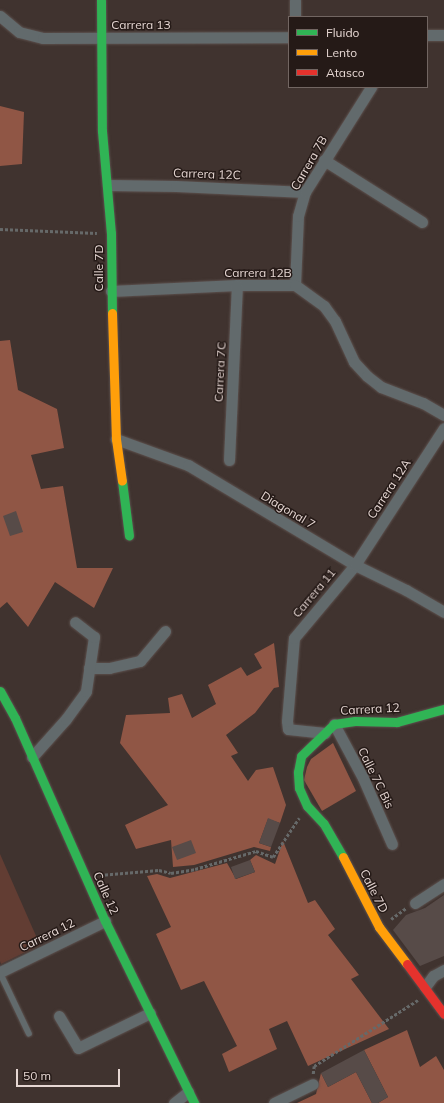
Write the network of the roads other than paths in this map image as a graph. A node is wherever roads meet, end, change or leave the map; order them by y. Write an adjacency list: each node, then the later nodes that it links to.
1 (101, 0): 8 (street, Calle 7D)
2 (295, 0): 4 (street)
3 (0, 16): 8 (street, Carrera 13)
4 (295, 16)
5 (428, 35): 6 (street)
6 (444, 35)
7 (288, 37): 8 (street, Carrera 13)
8 (101, 38): 11 (street, Calle 7D)
9 (370, 88): 10 (street, Carrera 7B)
10 (324, 160): 12 (street, Carrera 7B); 13 (street)
11 (108, 185): 12 (street, Carrera 12C); 16 (street, Calle 7D)
12 (305, 192): 15 (street, Carrera 7B)
13 (422, 222)
14 (237, 285): 15 (street, Carrera 12B); 16 (street, Carrera 12B); 20 (street, Carrera 7C)
15 (295, 285): 17 (street, Carrera 12B)
16 (111, 292): 19 (street, Calle 7D)
17 (444, 415)
18 (444, 428): 22 (street, Carrera 12A)
19 (116, 439): 21 (street, Calle 7D); 22 (street, Diagonal 7)
20 (229, 460)
21 (129, 536)
22 (355, 565): 23 (street, Diagonal 7); 30 (street, Carrera 11)
23 (444, 612)
24 (75, 622): 26 (street)
25 (165, 631): 26 (street)
26 (90, 668): 31 (street)
27 (0, 691): 31 (street, Calle 12)
28 (444, 709): 29 (street, Carrera 12)
29 (334, 724): 30 (street, Carrera 12); 33 (street, Calle 7C Bis)
30 (325, 733): 32 (street, Carrera 12)
31 (32, 757): 36 (street, Calle 12)
32 (298, 772): 39 (street, Calle 7D)
33 (392, 844)
34 (444, 884): 35 (street)
35 (415, 903)
36 (105, 921): 38 (street, Carrera 12); 40 (street, Calle 12)
37 (444, 970): 39 (street)
38 (0, 972): 43 (lane)
39 (427, 990): 41 (street, Calle 7D)
40 (150, 1013): 42 (street); 45 (street, Calle 12)
41 (444, 1014)
42 (59, 1016)
43 (29, 1033)
44 (313, 1084): 48 (street)
45 (188, 1092): 46 (street); 47 (street, Calle 12)
46 (174, 1103)
47 (194, 1103)
48 (274, 1103)

